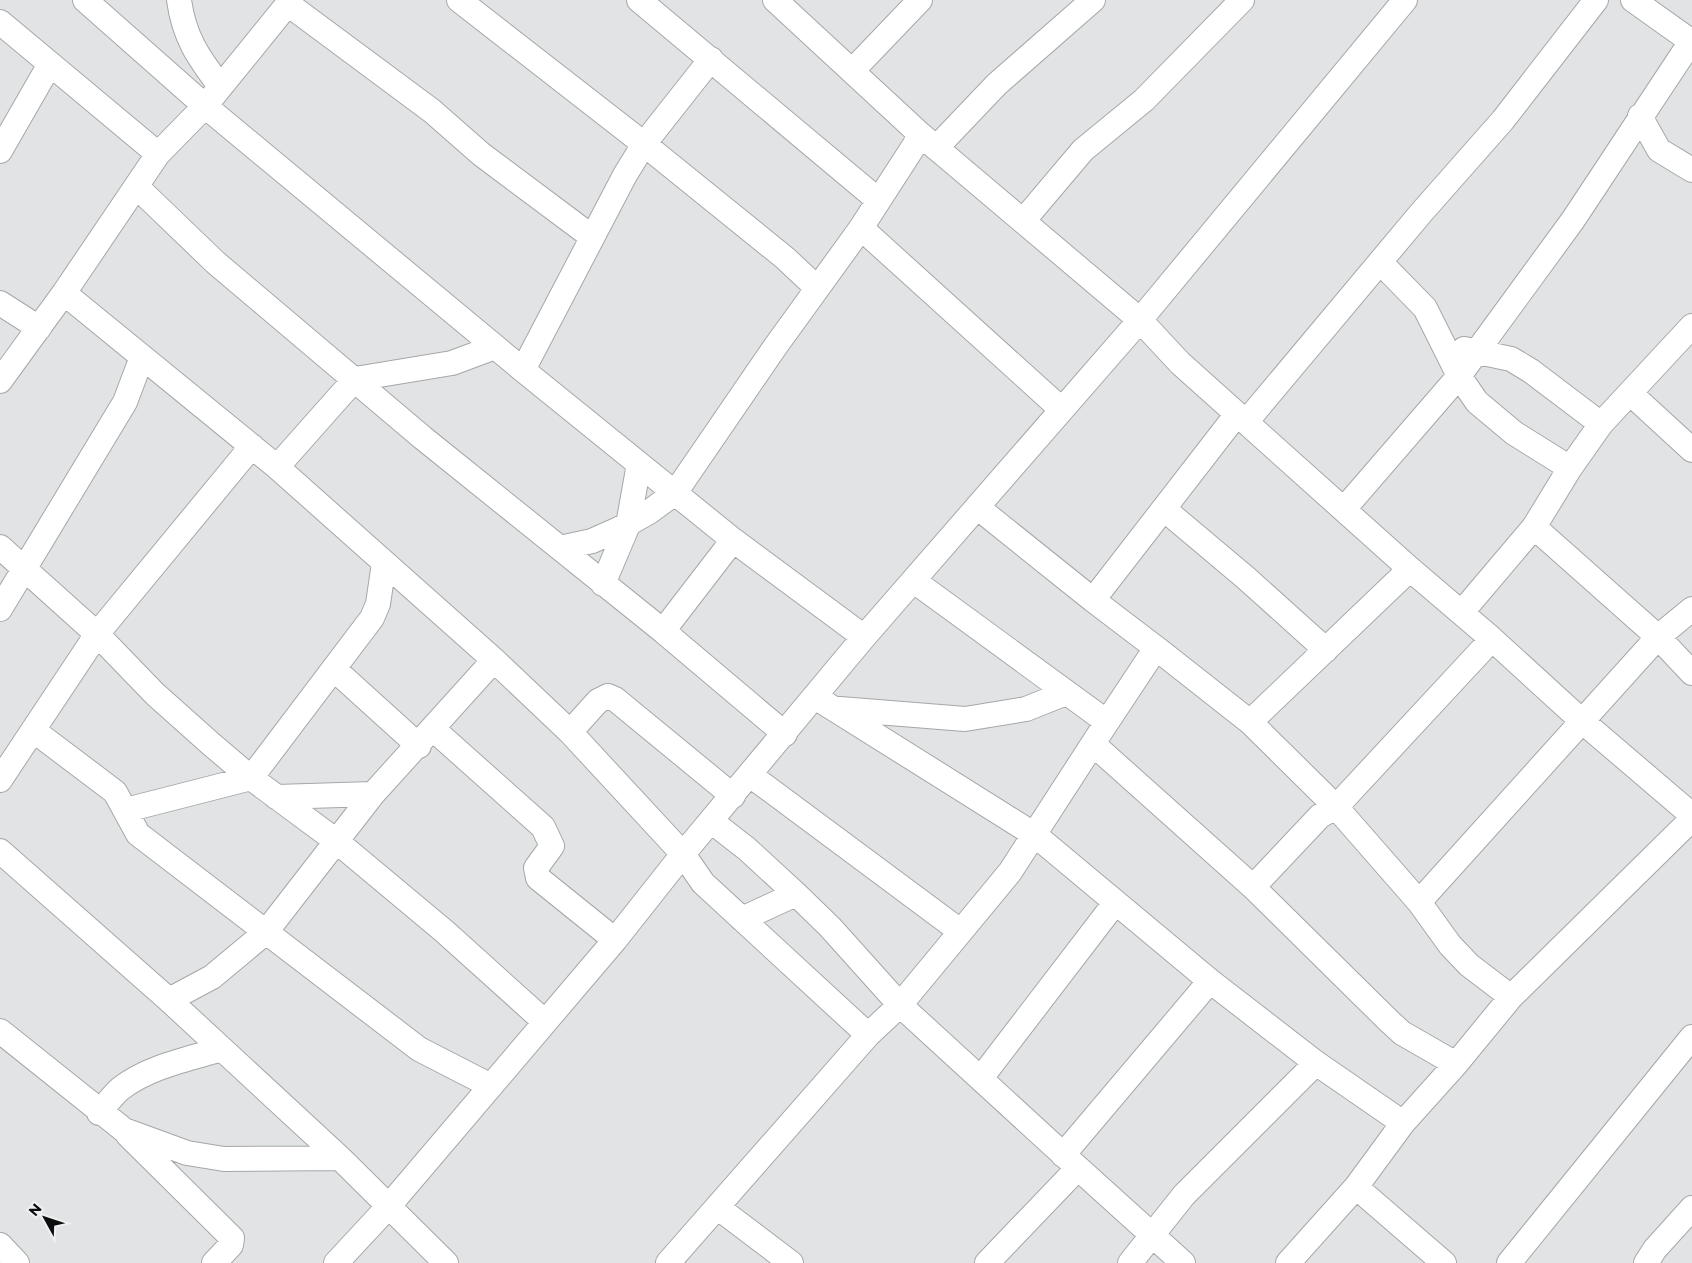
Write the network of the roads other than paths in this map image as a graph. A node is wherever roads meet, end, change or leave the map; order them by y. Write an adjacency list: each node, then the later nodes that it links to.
1 (85, 0): 19 (street)
2 (178, 0): 18 (street)
3 (459, 0): 22 (street)
4 (639, 0): 15 (street)
5 (775, 0): 17 (street)
6 (920, 0): 17 (street)
7 (1092, 0): 21 (street)
8 (1242, 0): 30 (street)
9 (1405, 0): 37 (street)
10 (1596, 0): 33 (street)
11 (1633, 0): 14 (street)
12 (290, 2): 18 (street); 32 (street)
13 (0, 22): 16 (street)
14 (1692, 41): 20 (street)
15 (711, 58): 22 (street); 29 (street)
16 (50, 64): 24 (street); 26 (street)
17 (853, 70): 21 (street)
18 (220, 86): 19 (street)
19 (205, 106): 26 (street); 41 (street)
20 (1640, 116): 23 (street); 25 (street)
21 (928, 141): 29 (street); 30 (street)
22 (644, 144): 32 (street); 34 (street)
23 (1658, 150): 25 (street); 27 (street)
24 (0, 151)
25 (1617, 152): 42 (street)
26 (158, 154): 28 (street)
27 (1692, 170)
28 (137, 187): 35 (street); 46 (street)
29 (878, 200): 31 (street)
30 (1023, 221): 37 (street)
31 (861, 228): 34 (street); 49 (street)
32 (592, 237): 44 (street)
33 (1380, 262): 40 (street); 50 (street)
34 (817, 288): 57 (street)
35 (64, 293): 39 (street); 43 (street)
36 (0, 303): 39 (street)
37 (1140, 320): 49 (street); 50 (street)
38 (1692, 326): 48 (street)
39 (39, 328): 47 (street)
40 (1443, 342): 42 (street); 45 (street)
41 (495, 347): 44 (street); 46 (street)
42 (1475, 353): 45 (street); 51 (street)
43 (142, 357): 52 (street); 67 (street)
44 (524, 370): 54 (street)
45 (1459, 376): 56 (street); 60 (street)
46 (355, 379): 55 (street); 65 (street)
47 (0, 381)
48 (1630, 393): 51 (street); 53 (street)
49 (1061, 409): 58 (street)
50 (1242, 418): 59 (street); 60 (street)
51 (1601, 424): 56 (street)
52 (252, 446): 55 (street); 76 (street)
53 (1692, 450)
54 (639, 464): 57 (street); 61 (street)
55 (277, 467): 66 (street)
56 (1570, 468): 62 (street)
57 (675, 493): 61 (street); 63 (street)
58 (977, 507): 69 (street); 71 (street)
59 (1164, 509): 71 (street); 81 (street)
60 (1344, 509): 68 (street)
61 (628, 525): 65 (street); 70 (street)
62 (1534, 527): 74 (street); 78 (street)
63 (733, 540): 75 (street); 77 (street)
64 (0, 547): 67 (street)
65 (560, 548): 70 (street)
66 (384, 563): 82 (street); 83 (street)
67 (25, 569): 72 (street); 76 (street)
68 (1410, 569): 74 (street); 81 (street)
69 (914, 580): 77 (street); 85 (street)
70 (603, 584): 75 (street)
71 (1093, 600): 80 (street)
72 (0, 609)
73 (1692, 609): 78 (street)
74 (1462, 612): 79 (street)
75 (663, 631): 92 (street)
76 (96, 634): 90 (street); 96 (street)
77 (864, 636): 86 (street)
78 (1658, 637): 84 (street); 89 (street)
79 (1492, 639): 89 (street); 101 (street)
80 (1156, 648): 87 (street); 88 (street)
81 (1326, 650): 88 (street)
82 (494, 660): 91 (street); 93 (street)
83 (334, 669): 93 (street); 96 (street)
84 (1692, 673)
85 (1066, 692): 86 (street); 87 (street)
86 (824, 702): 92 (street); 106 (street)
87 (1107, 722): 94 (street)
88 (1250, 722): 101 (street)
89 (1583, 722): 103 (street); 112 (street)
90 (33, 730): 97 (street); 102 (street)
91 (570, 732): 99 (street); 109 (street)
92 (785, 734): 95 (street)
93 (426, 737): 98 (street); 117 (street)
94 (1093, 744): 106 (street); 110 (street)
95 (750, 775): 99 (street); 115 (street)
96 (251, 778): 100 (street); 102 (street)
97 (0, 780)
98 (373, 794): 100 (street); 107 (street)
99 (733, 796): 105 (street)
100 (276, 797): 107 (street)
101 (1336, 807): 110 (street); 112 (street)
102 (126, 810): 116 (street)
103 (1692, 815)
104 (1692, 819): 119 (street)
105 (711, 822): 109 (street); 111 (street)
106 (1035, 835): 113 (street); 115 (street)
107 (335, 840): 116 (street); 122 (street)
108 (0, 851): 120 (street)
109 (683, 854): 114 (street); 117 (street)
110 (1253, 888): 128 (street)
111 (796, 894): 114 (street); 121 (street)
112 (1419, 902): 119 (street)
113 (1115, 903): 118 (street); 129 (street)
114 (742, 919): 123 (street)
115 (960, 931): 121 (street)
116 (266, 932): 120 (street); 130 (street)
117 (615, 940): 122 (street)
118 (1210, 981): 127 (street); 135 (street)
119 (1510, 998): 128 (street)
120 (169, 1000): 126 (street)
121 (900, 1005): 123 (street); 129 (street)
122 (545, 1022): 130 (street)
123 (868, 1035): 138 (street)
124 (1692, 1037): 153 (street)
125 (4, 1039): 131 (street)
126 (222, 1049): 131 (street); 134 (street)
127 (1316, 1063): 132 (street); 140 (street)
128 (1456, 1064): 132 (street)
129 (981, 1078): 135 (street)
130 (491, 1086): 137 (street)
131 (99, 1113): 133 (street)
132 (1402, 1123): 136 (street)
133 (124, 1130): 134 (street); 143 (street)
134 (340, 1158): 137 (street)
135 (1071, 1161): 140 (street); 148 (street)
136 (1356, 1187): 151 (street); 152 (street)
137 (388, 1207): 144 (street); 145 (street)
138 (717, 1207): 146 (street); 147 (street)
139 (1692, 1208): 154 (street)
140 (1153, 1234): 149 (street); 150 (street)
141 (0, 1245): 142 (street)
142 (17, 1263)
143 (214, 1263)
144 (336, 1263)
145 (446, 1263)
146 (668, 1263)
147 (791, 1263)
148 (987, 1263)
149 (1130, 1263)
150 (1183, 1263)
151 (1288, 1263)
152 (1444, 1263)
153 (1509, 1263)
154 (1646, 1263)

